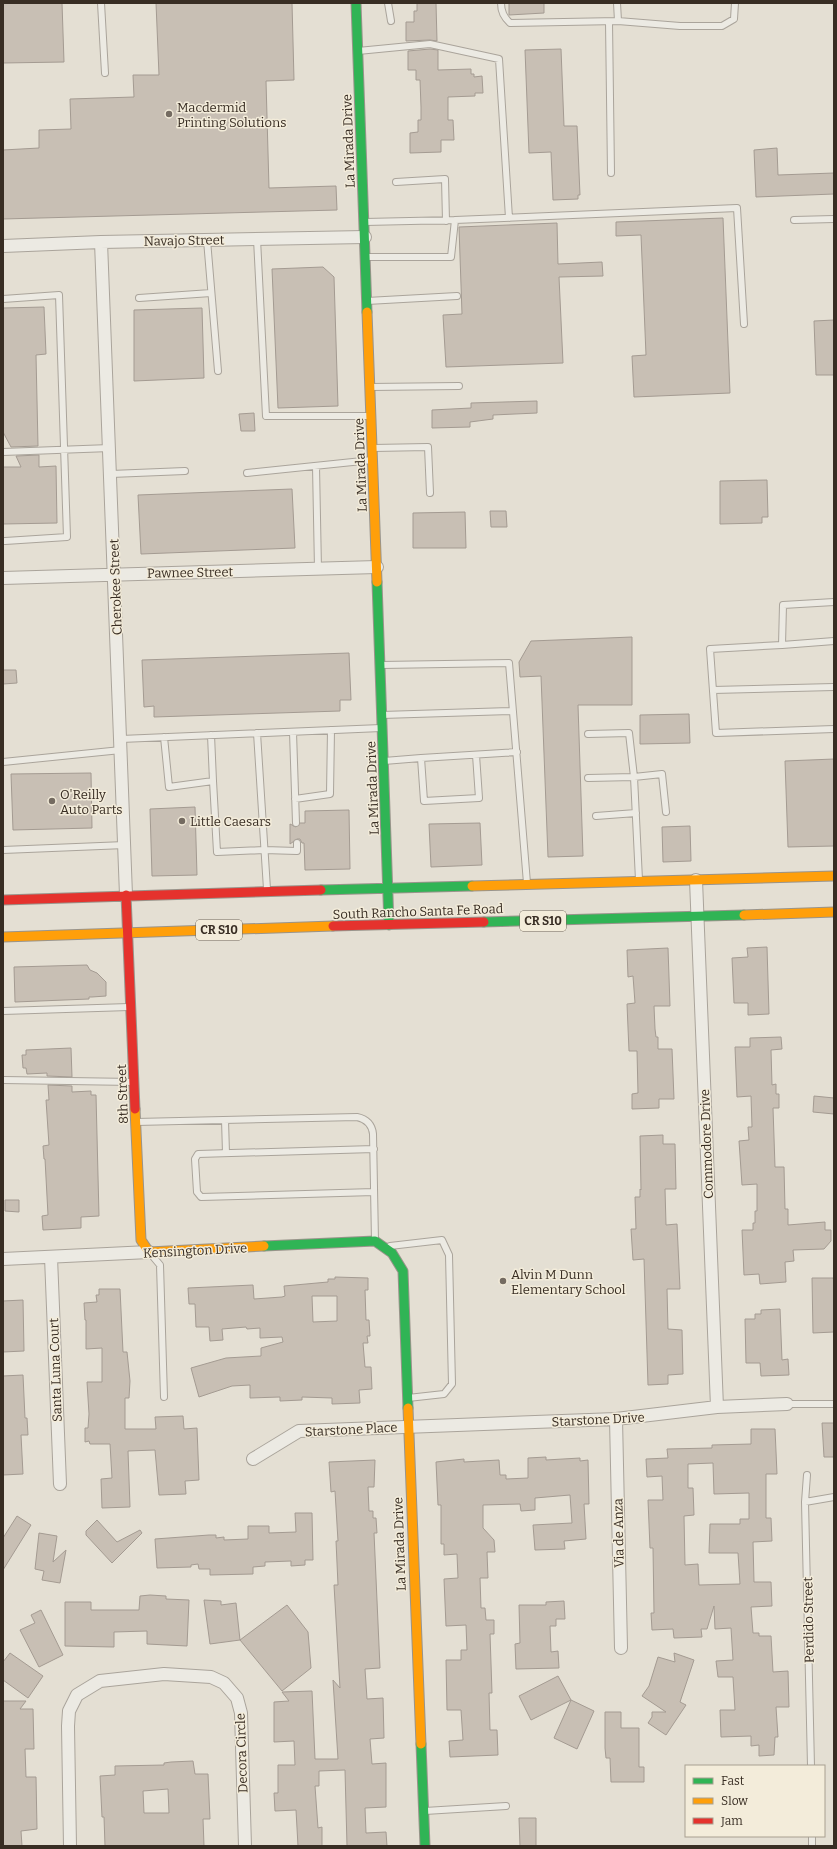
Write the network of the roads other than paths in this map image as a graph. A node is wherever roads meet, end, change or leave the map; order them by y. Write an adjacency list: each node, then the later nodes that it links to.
1 (101, 3): 11 (lane)
2 (388, 3): 7 (lane)
3 (501, 3): 9 (lane)
4 (617, 3): 8 (lane)
5 (735, 3): 8 (lane)
6 (359, 4): 10 (street, La Mirada Drive)
7 (391, 21)
8 (618, 21): 9 (lane)
9 (609, 22): 12 (lane)
10 (358, 51): 14 (lane); 19 (street, La Mirada Drive)
11 (105, 73)
12 (611, 173)
13 (396, 182): 16 (lane)
14 (509, 218): 17 (lane); 31 (lane)
15 (834, 219): 18 (lane)
16 (446, 220): 17 (lane); 19 (lane)
17 (455, 220): 25 (lane)
18 (794, 220)
19 (364, 222): 20 (street, La Mirada Drive)
20 (365, 237): 21 (street, Navajo Street); 25 (street, La Mirada Drive)
21 (257, 239): 22 (street, Navajo Street); 35 (lane)
22 (207, 240): 23 (street, Navajo Street); 26 (lane)
23 (101, 242): 24 (street, Navajo Street); 36 (street, Cherokee Street)
24 (3, 246)
25 (366, 257): 30 (street, La Mirada Drive)
26 (211, 293): 28 (lane); 32 (lane)
27 (457, 296): 30 (lane)
28 (139, 298)
29 (3, 299): 38 (lane)
30 (367, 301): 34 (street, La Mirada Drive)
31 (744, 324)
32 (218, 371)
33 (459, 386): 34 (lane)
34 (370, 387): 35 (street, La Mirada Drive)
35 (372, 416): 37 (street, La Mirada Drive)
36 (110, 448): 38 (lane); 44 (street, Cherokee Street)
37 (373, 448): 40 (street, La Mirada Drive); 45 (lane)
38 (65, 449): 39 (lane); 46 (lane)
39 (3, 452)
40 (373, 460): 41 (lane); 47 (street, La Mirada Drive)
41 (316, 466): 43 (lane); 48 (lane)
42 (185, 471): 44 (lane)
43 (247, 473)
44 (111, 474): 49 (street, Cherokee Street)
45 (430, 493)
46 (5, 541)
47 (377, 567): 48 (street, Pawnee Street); 54 (street, La Mirada Drive)
48 (318, 569): 49 (street, Pawnee Street)
49 (115, 574): 50 (street, Pawnee Street); 67 (street, Cherokee Street)
50 (3, 578)
51 (834, 602): 53 (lane)
52 (834, 641): 53 (lane)
53 (782, 645): 56 (lane)
54 (381, 665): 57 (lane); 58 (street, La Mirada Drive)
55 (834, 687): 56 (lane)
56 (713, 690): 60 (lane)
57 (513, 711): 58 (lane); 68 (lane)
58 (382, 715): 59 (street, La Mirada Drive)
59 (383, 728): 61 (lane); 71 (street, La Mirada Drive)
60 (834, 728)
61 (331, 730): 62 (lane); 76 (lane)
62 (293, 732): 63 (lane); 76 (lane)
63 (257, 733): 65 (lane); 84 (lane)
64 (588, 734): 73 (lane)
65 (211, 735): 66 (lane); 75 (lane)
66 (164, 737): 67 (lane); 75 (lane)
67 (121, 744): 72 (lane); 82 (street, Cherokee Street)
68 (517, 752): 69 (lane); 88 (lane)
69 (476, 755): 70 (lane); 70 (lane)
70 (421, 758): 71 (lane)
71 (384, 761): 89 (street, La Mirada Drive)
72 (3, 762)
73 (634, 777): 74 (lane); 77 (lane); 78 (lane)
74 (588, 778)
75 (213, 781): 84 (lane)
76 (295, 799): 80 (lane)
77 (666, 812)
78 (636, 813): 79 (lane); 87 (lane)
79 (596, 816)
80 (296, 824)
81 (297, 843): 84 (lane)
82 (125, 845): 83 (lane); 91 (street, Cherokee Street)
83 (3, 850)
84 (264, 850): 90 (lane)
85 (834, 876): 86 (street, South Rancho Santa Fe Road)
86 (696, 880): 87 (street, South Rancho Santa Fe Road); 94 (street, Commodore Drive)
87 (639, 882): 88 (street, South Rancho Santa Fe Road)
88 (527, 884): 89 (street, South Rancho Santa Fe Road)
89 (388, 889): 90 (street, South Rancho Santa Fe Road); 95 (street, La Mirada Drive)
90 (267, 892): 91 (street, South Rancho Santa Fe Road)
91 (126, 895): 92 (street, South Rancho Santa Fe Road); 96 (street, Cherokee Street)
92 (3, 900)
93 (834, 912): 94 (street, South Rancho Santa Fe Road / CR S10)
94 (697, 917): 95 (street, South Rancho Santa Fe Road / CR S10); 116 (street, Commodore Drive)
95 (389, 925): 96 (street, South Rancho Santa Fe Road / CR S10)
96 (128, 932): 97 (street, South Rancho Santa Fe Road / CR S10); 98 (street, 8th Street)
97 (3, 937)
98 (131, 1007): 99 (lane); 101 (street, 8th Street)
99 (3, 1011)
100 (3, 1080): 101 (lane)
101 (134, 1082): 103 (street, 8th Street)
102 (225, 1120): 103 (lane); 104 (lane); 105 (lane)
103 (136, 1122): 109 (street, 8th Street)
104 (374, 1149): 105 (lane); 106 (lane)
105 (226, 1153): 106 (lane)
106 (374, 1192): 107 (lane)
107 (375, 1241): 108 (street, Kensington Drive); 109 (street, Kensington Drive)
108 (386, 1246): 113 (street, La Mirada Drive); 113 (lane)
109 (149, 1252): 110 (street, Kensington Drive); 112 (lane)
110 (51, 1257): 111 (street, Kensington Drive); 121 (street, Santa Luna Court)
111 (3, 1258)
112 (164, 1397)
113 (407, 1398): 118 (street, La Mirada Drive)
114 (787, 1404): 115 (lane); 116 (street, Starstone Drive)
115 (834, 1404)
116 (717, 1407): 117 (street, Starstone Drive)
117 (616, 1419): 118 (street, Starstone Drive); 124 (street, Via de Anza)
118 (408, 1427): 119 (street, Starstone Place); 127 (street, La Mirada Drive)
119 (253, 1459)
120 (807, 1474): 123 (lane, Perdido Street)
121 (60, 1484)
122 (834, 1497): 123 (lane)
123 (805, 1502): 125 (lane, Perdido Street)
124 (621, 1648)
125 (811, 1765)
126 (506, 1806): 127 (lane)
127 (423, 1811): 130 (street, La Mirada Drive)
128 (70, 1846): 129 (street, Decora Circle)
129 (245, 1846)
130 (424, 1846)

